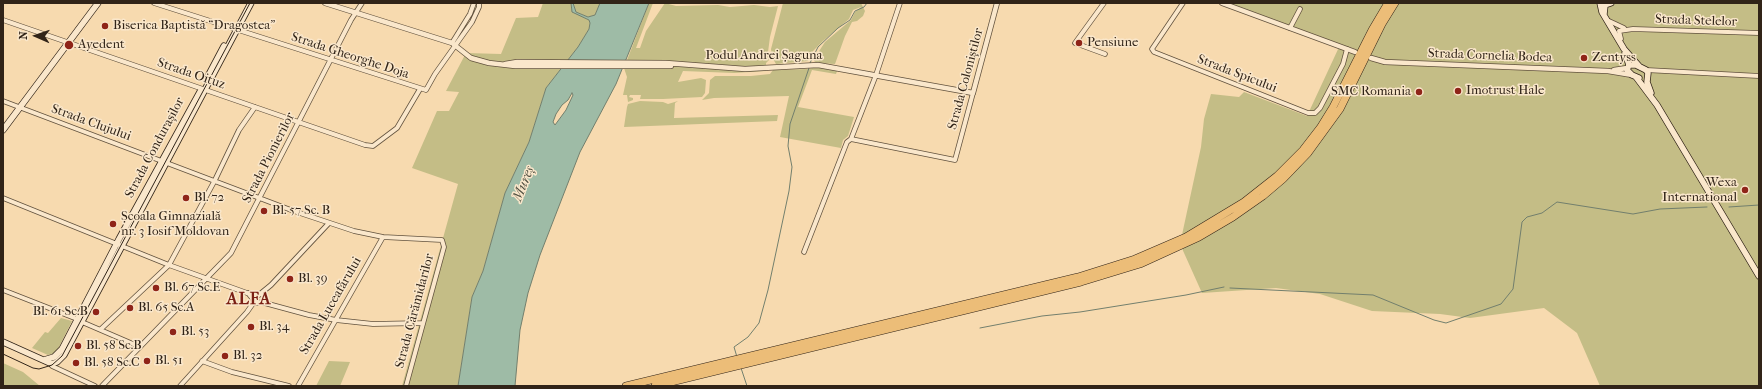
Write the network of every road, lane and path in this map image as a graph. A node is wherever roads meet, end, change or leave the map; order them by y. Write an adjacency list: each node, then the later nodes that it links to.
1 (98, 3): 27 (main road)
2 (154, 3): 24 (street, Strada Gheorghe Doja)
3 (247, 3): 24 (main road, Strada Condurașilor)
4 (251, 3): 24 (main road, Strada Condurașilor)
5 (325, 3): 20 (street, Podul Andrei Șaguna)
6 (362, 3): 20 (street, Strada Pionierilor)
7 (474, 3): 28 (street)
8 (479, 3): 28 (street)
9 (900, 3): 39 (street)
10 (997, 3): 44 (street, Strada Coloniștilor)
11 (1104, 3): 32 (street)
12 (1183, 3): 30 (street, Strada Spicului)
13 (1222, 3): 18 (street)
14 (1388, 3): 76 (highway)
15 (1395, 3): 76 (highway)
16 (1600, 3): 21 (main road)
17 (1611, 3): 21 (main road)
18 (1228, 4): 23 (street)
19 (1300, 9): 23 (street)
20 (356, 13): 28 (street, Podul Andrei Șaguna); 34 (street, Strada Pionierilor)
21 (1605, 17): 25 (street, Strada Stelelor); 29 (main road)
22 (3, 20): 27 (street, Strada Oituz)
23 (1290, 28): 30 (street)
24 (235, 29): 34 (street, Strada Gheorghe Doja); 42 (main road, Strada Condurașilor)
25 (1633, 29): 26 (street, Strada Stelelor); 29 (street)
26 (1759, 33)
27 (69, 42): 42 (street, Strada Oituz); 48 (main road)
28 (454, 44): 39 (street, Podul Andrei Șaguna); 43 (street, Strada Gheorghe Doja)
29 (1623, 48): 35 (main road); 36 (main road)
30 (1347, 49): 31 (street)
31 (1355, 52)
32 (1105, 54)
33 (1371, 58): 37 (street, Strada Cornelia Bodea)
34 (331, 60): 43 (street, Strada Gheorghe Doja); 49 (street, Strada Pionierilor)
35 (1639, 66): 36 (main road); 38 (main road)
36 (1628, 67): 37 (street, Strada Cornelia Bodea); 40 (main road)
37 (1608, 71): 40 (street, Strada Cornelia Bodea)
38 (1647, 74): 40 (main road); 41 (street); 47 (main road)
39 (876, 75): 44 (street, Podul Andrei Șaguna); 51 (street)
40 (1634, 76): 47 (main road)
41 (1759, 76)
42 (204, 88): 46 (street, Strada Oituz); 52 (main road, Strada Condurașilor)
43 (420, 89): 49 (street, Strada Oituz)
44 (973, 92): 51 (street, Strada Coloniștilor)
45 (3, 101): 48 (street, Strada Clujului)
46 (255, 106): 49 (street, Strada Oituz); 53 (street)
47 (1657, 106): 62 (main road)
48 (20, 107): 50 (main road); 52 (street, Strada Clujului)
49 (299, 122): 54 (street, Strada Pionierilor)
50 (3, 130)
51 (851, 139): 60 (street)
52 (165, 161): 53 (street, Strada Clujului); 59 (main road, Strada Condurașilor)
53 (215, 180): 54 (street, Strada Clujului); 61 (street)
54 (261, 197): 56 (street, Strada Clujului); 63 (street, Strada Pionierilor)
55 (3, 198): 59 (street)
56 (329, 223): 57 (street, Strada Clujului); 66 (street)
57 (383, 237): 58 (street, Strada Clujului); 69 (street, Strada Luceafărului)
58 (443, 241): 71 (street, Strada Cărămidarilor)
59 (120, 244): 61 (street); 70 (main road, Strada Condurașilor)
60 (804, 252)
61 (169, 265): 63 (street); 72 (street)
62 (1759, 276)
63 (208, 278): 65 (street); 74 (street, Strada Pionierilor)
64 (3, 290): 70 (street)
65 (248, 293): 66 (street); 67 (street)
66 (262, 296): 67 (street); 67 (street); 68 (street)
67 (257, 302): 68 (street); 77 (street)
68 (272, 305): 69 (street)
69 (336, 320): 71 (street); 84 (street, Strada Luceafărului)
70 (80, 321): 72 (street); 75 (main road, Strada Condurașilor); 78 (main road, Strada Condurașilor)
71 (422, 323): 85 (street, Strada Cărămidarilor)
72 (101, 329): 74 (street)
73 (3, 342): 75 (main road)
74 (140, 347): 81 (street, Strada Pionierilor)
75 (43, 360): 78 (main road)
76 (749, 360): 79 (highway)
77 (202, 361): 82 (street); 83 (street)
78 (54, 366): 80 (street)
79 (723, 366): 86 (highway); 87 (highway)
80 (95, 386)
81 (102, 386)
82 (180, 386)
83 (288, 386)
84 (298, 386)
85 (406, 386)
86 (626, 386)
87 (655, 386)

